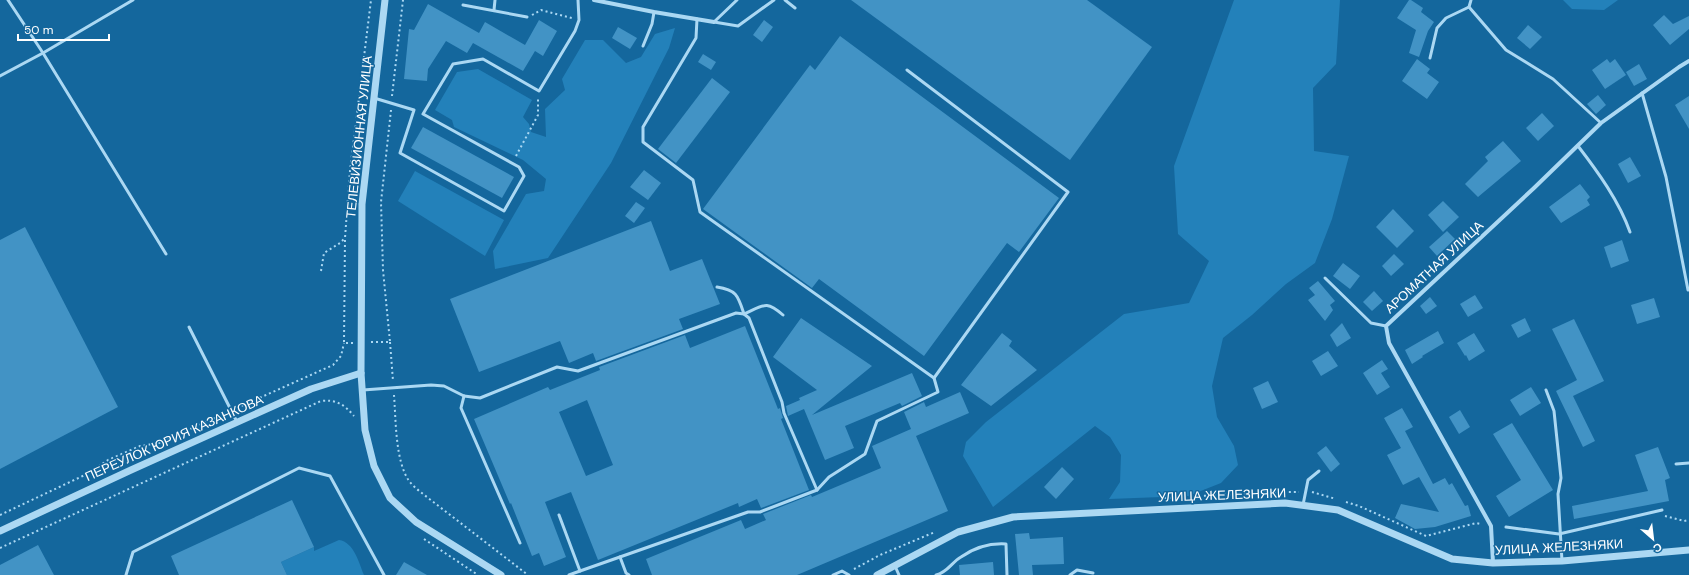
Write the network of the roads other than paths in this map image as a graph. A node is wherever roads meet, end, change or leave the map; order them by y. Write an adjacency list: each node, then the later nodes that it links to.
1 (8, 0): 20 (lane)
2 (133, 0): 20 (lane)
3 (385, 0): 26 (street, ТЕЛЕВИЗИОННАЯ УЛИЦА)
4 (495, 0): 14 (lane)
5 (578, 0): 28 (lane)
6 (594, 0): 15 (street)
7 (737, 0): 18 (lane)
8 (774, 0): 18 (lane)
9 (785, 0): 13 (lane)
10 (1471, 0): 12 (lane)
11 (463, 5): 14 (lane)
12 (1469, 7): 21 (lane); 29 (lane)
13 (795, 8)
14 (494, 10): 16 (lane)
15 (654, 12): 17 (street); 19 (lane)
16 (528, 17)
17 (697, 19): 18 (street); 41 (lane)
18 (714, 22)
19 (643, 46)
20 (43, 53): 24 (lane); 32 (lane)
21 (1430, 58)
22 (1689, 61): 25 (street, АРОМАТНАЯ УЛИЦА)
23 (907, 70): 41 (lane)
24 (0, 76)
25 (1642, 93): 29 (street, АРОМАТНАЯ УЛИЦА); 35 (lane)
26 (374, 98): 27 (lane); 40 (street, ТЕЛЕВИЗИОННАЯ УЛИЦА)
27 (414, 110): 28 (lane); 28 (lane)
28 (423, 114)
29 (1601, 123): 30 (street, АРОМАТНАЯ УЛИЦА)
30 (1578, 146): 31 (lane); 38 (street, АРОМАТНАЯ УЛИЦА)
31 (1630, 232)
32 (166, 254)
33 (1325, 278): 38 (lane)
34 (717, 287): 36 (lane)
35 (1688, 290)
36 (744, 314): 37 (lane); 44 (lane); 49 (lane)
37 (783, 315)
38 (1386, 326): 60 (street, АРОМАТНАЯ УЛИЦА)
39 (189, 328): 45 (lane)
40 (361, 373): 42 (street); 45 (street, ПЕРЕУЛОК ЮРИЯ КАЗАНКОВА)
41 (934, 378): 49 (lane)
42 (363, 390): 44 (lane); 66 (street)
43 (1546, 390): 55 (lane)
44 (464, 396): 56 (lane)
45 (237, 422): 54 (street, ПЕРЕУЛОК ЮРИЯ КАЗАНКОВА)
46 (1689, 463): 47 (lane)
47 (1676, 464)
48 (1319, 471): 50 (lane)
49 (817, 490): 58 (lane)
50 (1303, 505): 60 (street, УЛИЦА ЖЕЛЕЗНЯКИ); 61 (street, УЛИЦА ЖЕЛЕЗНЯКИ)
51 (1662, 510): 55 (lane)
52 (559, 515): 62 (lane)
53 (1506, 526): 55 (lane)
54 (0, 531)
55 (1559, 534): 59 (lane)
56 (520, 543)
57 (1689, 550): 59 (street, УЛИЦА ЖЕЛЕЗНЯКИ)
58 (620, 557): 62 (lane); 68 (lane)
59 (1562, 561): 60 (street, УЛИЦА ЖЕЛЕЗНЯКИ)
60 (1493, 563)
61 (895, 566): 71 (street, УЛИЦА ЖЕЛЕЗНЯКИ); 72 (lane)
62 (580, 570): 67 (lane)
63 (1093, 573): 75 (lane)
64 (126, 575): 65 (lane)
65 (384, 575)
66 (501, 575)
67 (569, 575)
68 (628, 575)
69 (833, 575): 70 (lane)
70 (849, 575)
71 (877, 575)
72 (899, 575)
73 (936, 575): 74 (lane)
74 (1007, 575)
75 (1070, 575)

